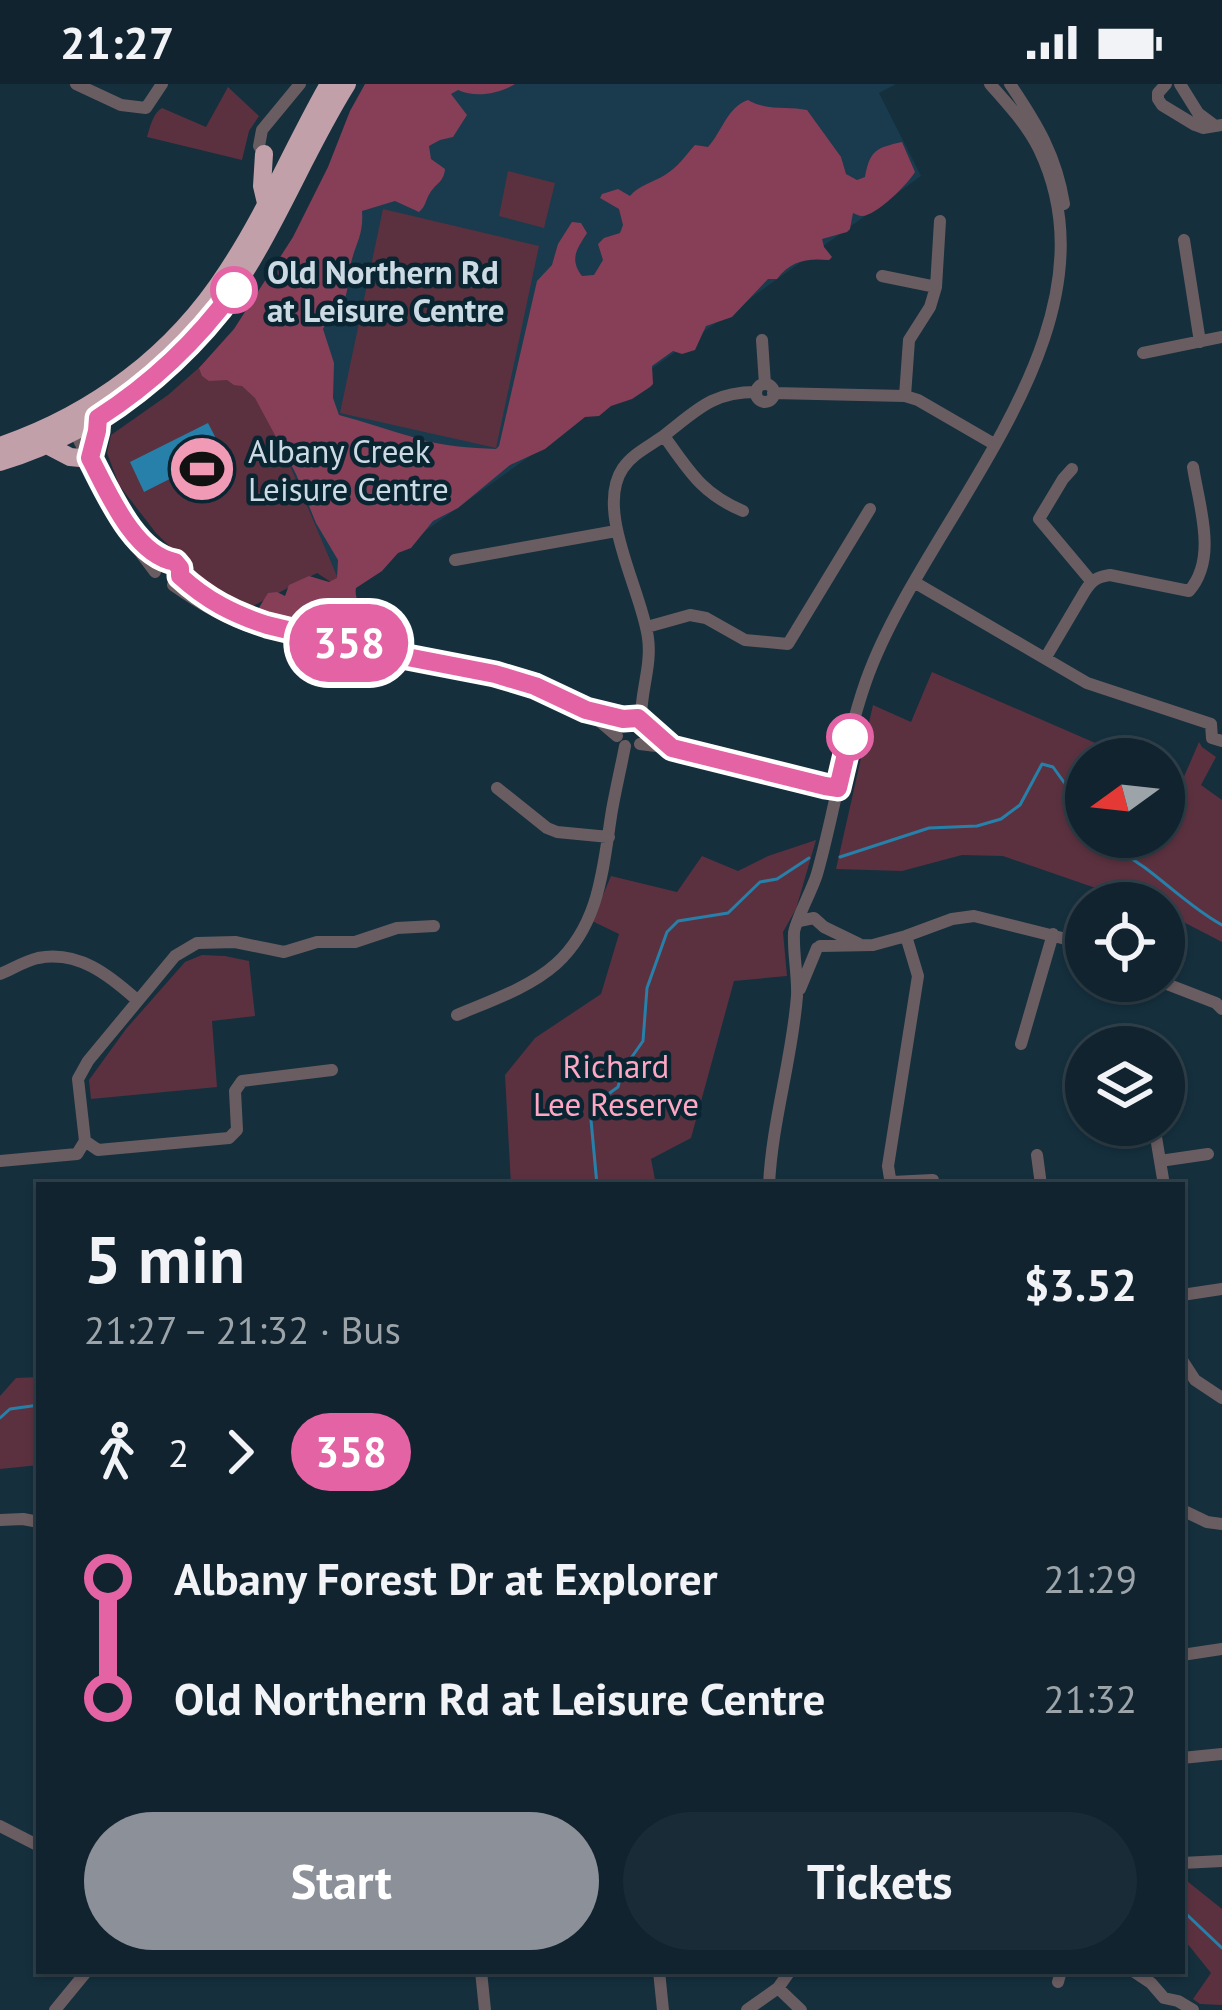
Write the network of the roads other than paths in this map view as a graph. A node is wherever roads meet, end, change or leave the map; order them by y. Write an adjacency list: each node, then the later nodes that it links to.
1 (76, 84): 2 (street)
2 (162, 84)
3 (300, 84): 10 (street)
4 (329, 84): 11 (highway)
5 (347, 84): 11 (highway)
6 (1166, 84): 9 (street)
7 (1180, 84): 9 (street)
8 (1002, 86): 26 (street)
9 (1218, 126)
10 (264, 154): 11 (street); 12 (highway)
11 (292, 170): 12 (highway); 23 (highway)
12 (266, 203): 24 (highway)
13 (940, 221): 16 (street)
14 (1184, 240): 19 (street)
15 (882, 276): 16 (street)
16 (936, 286): 22 (street)
17 (1222, 337): 19 (street)
18 (763, 340): 21 (street)
19 (1200, 342): 20 (street)
20 (1143, 353)
21 (765, 390): 22 (street); 25 (street)
22 (905, 395): 26 (street)
23 (98, 418): 24 (highway); 29 (highway)
24 (67, 426): 27 (highway); 28 (highway); 29 (street)
25 (664, 436): 34 (street); 35 (street)
26 (994, 444): 40 (street)
27 (47, 445): 29 (highway); 30 (highway)
28 (0, 446)
29 (85, 458): 37 (street)
30 (0, 462)
31 (1192, 467): 39 (street)
32 (1072, 469): 39 (street)
33 (870, 509): 41 (street)
34 (743, 511)
35 (616, 531): 36 (street); 41 (street)
36 (454, 560)
37 (159, 567): 38 (street); 38 (street)
38 (176, 580): 43 (street)
39 (1091, 581): 42 (street)
40 (914, 582): 42 (street); 50 (street)
41 (646, 627): 44 (street)
42 (1046, 657): 45 (street)
43 (586, 710): 44 (street); 47 (street)
44 (635, 721): 47 (street); 47 (street); 48 (street)
45 (1216, 721): 46 (street)
46 (1222, 741)
47 (629, 743): 48 (street); 51 (street)
48 (672, 748): 50 (street)
49 (497, 788): 51 (street)
50 (838, 788): 52 (street)
51 (608, 837): 67 (street)
52 (815, 878): 53 (street); 54 (street)
53 (800, 921): 54 (street); 59 (street)
54 (821, 924): 60 (street); 61 (street)
55 (434, 926): 65 (street)
56 (1053, 934): 57 (street); 58 (street); 68 (street)
57 (906, 936): 60 (street); 78 (street)
58 (1065, 938)
59 (796, 941): 61 (street); 64 (street)
60 (860, 945): 61 (street)
61 (819, 947): 64 (street)
62 (0, 974): 65 (street)
63 (1185, 991): 66 (street)
64 (797, 995): 77 (street)
65 (136, 1000): 70 (street)
66 (1222, 1009)
67 (457, 1015)
68 (1021, 1044)
69 (332, 1070): 70 (street)
70 (85, 1141): 74 (street)
71 (1158, 1146): 75 (street)
72 (1208, 1154): 75 (street)
73 (1037, 1155): 80 (street)
74 (0, 1160)
75 (1160, 1161): 81 (street)
76 (933, 1180): 79 (street)
77 (769, 1182)
78 (892, 1182)
79 (906, 1182)
80 (1041, 1182)
81 (1164, 1182)
82 (1222, 1289): 83 (street)
83 (1185, 1294)
84 (1185, 1364): 85 (street)
85 (1222, 1398)
86 (1185, 1511): 89 (street)
87 (0, 1520): 88 (street)
88 (36, 1521)
89 (1222, 1524)
90 (1222, 1649): 91 (street)
91 (1185, 1655)
92 (1222, 1754): 93 (street)
93 (1185, 1758)
94 (0, 1826): 95 (street)
95 (36, 1844)
96 (1222, 1861): 97 (street)
97 (1185, 1863)
98 (85, 1974): 105 (street)
99 (481, 1974): 106 (street)
100 (658, 1974): 107 (street)
101 (788, 1974): 103 (street)
102 (1138, 1974): 104 (street)
103 (778, 1988): 108 (street); 109 (street)
104 (1160, 2004): 110 (street)
105 (55, 2010)
106 (485, 2010)
107 (663, 2010)
108 (747, 2010)
109 (801, 2010)
110 (1193, 2010)

